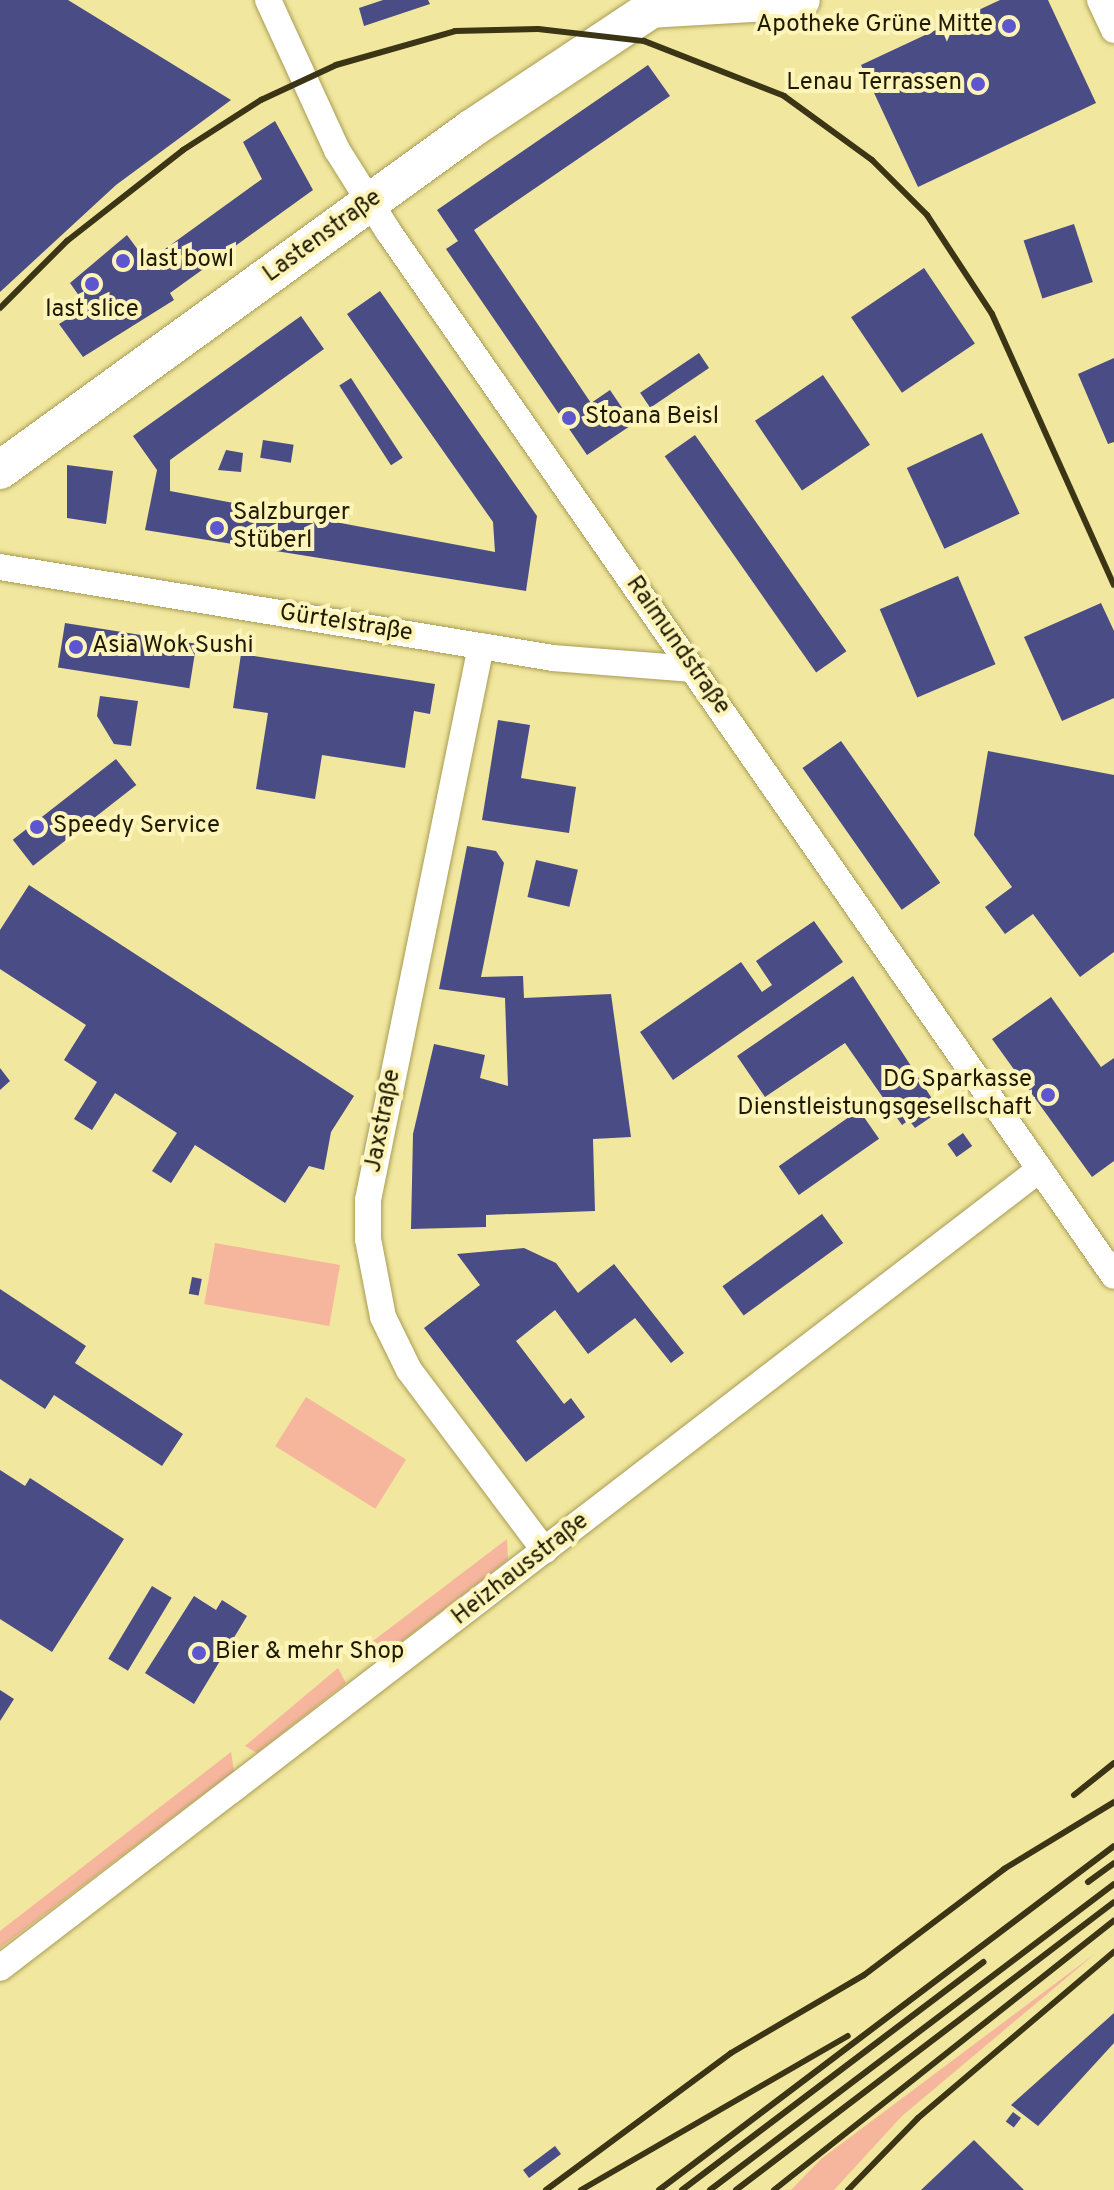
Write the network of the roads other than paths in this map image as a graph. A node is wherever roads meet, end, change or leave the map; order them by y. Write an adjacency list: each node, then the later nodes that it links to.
1 (268, 0): 6 (street, Raimundstraße)
2 (801, 0): 4 (main road, Lastenstraße)
3 (1100, 0): 5 (street)
4 (658, 4): 6 (main road, Lastenstraße)
5 (1114, 30)
6 (370, 203): 7 (main road, Lastenstraße); 10 (street, Raimundstraße)
7 (0, 470)
8 (0, 567): 9 (street, Gürtelstraße)
9 (481, 646): 10 (street, Gürtelstraße); 13 (street, Jaxstraße)
10 (693, 669): 11 (street, Raimundstraße)
11 (1040, 1169): 12 (street, Raimundstraße); 13 (street, Heizhausstraße)
12 (1114, 1276)
13 (545, 1551): 14 (street, Heizhausstraße)
14 (0, 1968)

